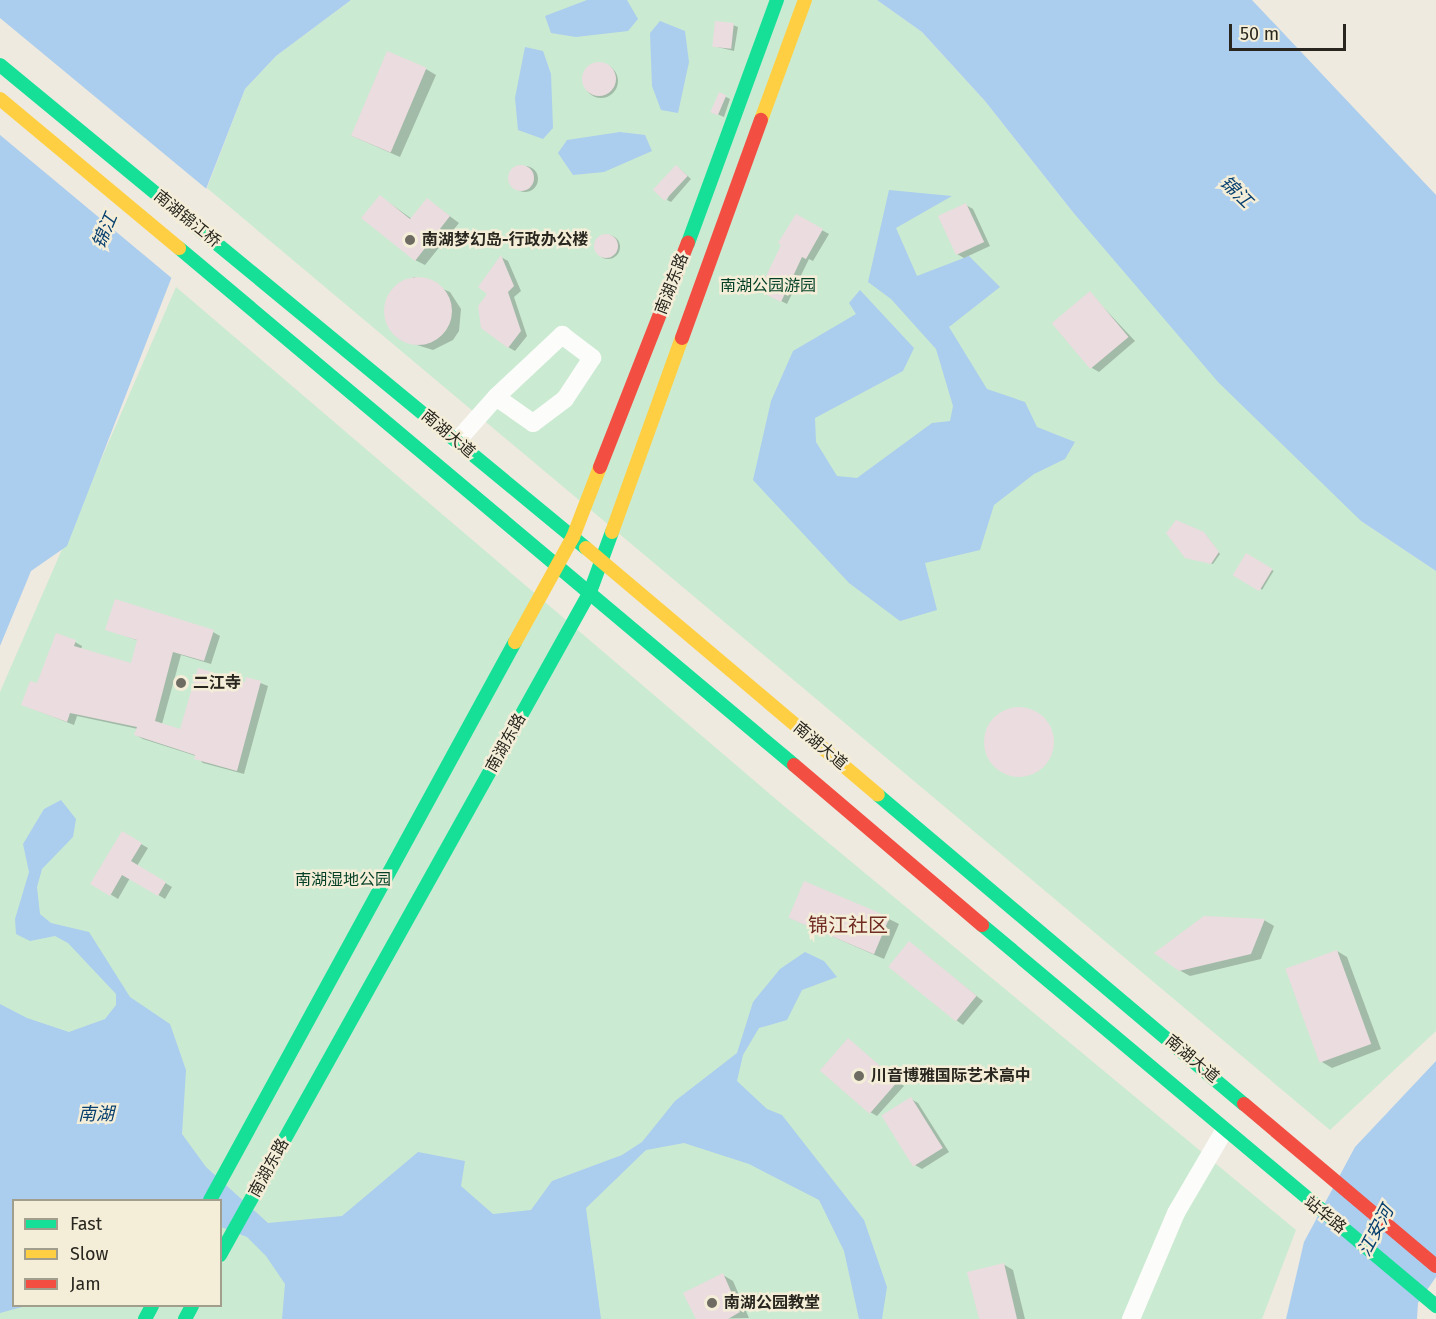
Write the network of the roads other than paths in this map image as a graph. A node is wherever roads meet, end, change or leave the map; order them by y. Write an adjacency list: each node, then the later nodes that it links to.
1 (777, 0): 9 (main road, 南湖东路)
2 (806, 0): 10 (main road, 南湖东路)
3 (0, 65): 5 (main road, 南湖锦江桥)
4 (0, 99): 7 (main road, 南湖锦江桥)
5 (375, 373): 8 (main road, 南湖大道)
6 (496, 397): 6 (street); 8 (street)
7 (363, 402): 11 (main road, 南湖大道)
8 (457, 441): 9 (main road, 南湖大道)
9 (573, 537): 10 (main road, 南湖大道); 11 (main road, 南湖东路)
10 (604, 563): 12 (main road, 南湖东路); 13 (main road, 南湖大道)
11 (558, 564): 12 (main road, 南湖大道); 16 (main road, 南湖东路)
12 (590, 592): 14 (main road, 南湖大道); 17 (main road, 南湖东路)
13 (1264, 1121): 18 (main road, 站华路)
14 (1224, 1131): 15 (main road, 南湖大道); 20 (street)
15 (1243, 1147): 19 (main road, 站华路)
16 (211, 1199)
17 (222, 1252)
18 (1436, 1266)
19 (1436, 1305)
20 (1131, 1319)

